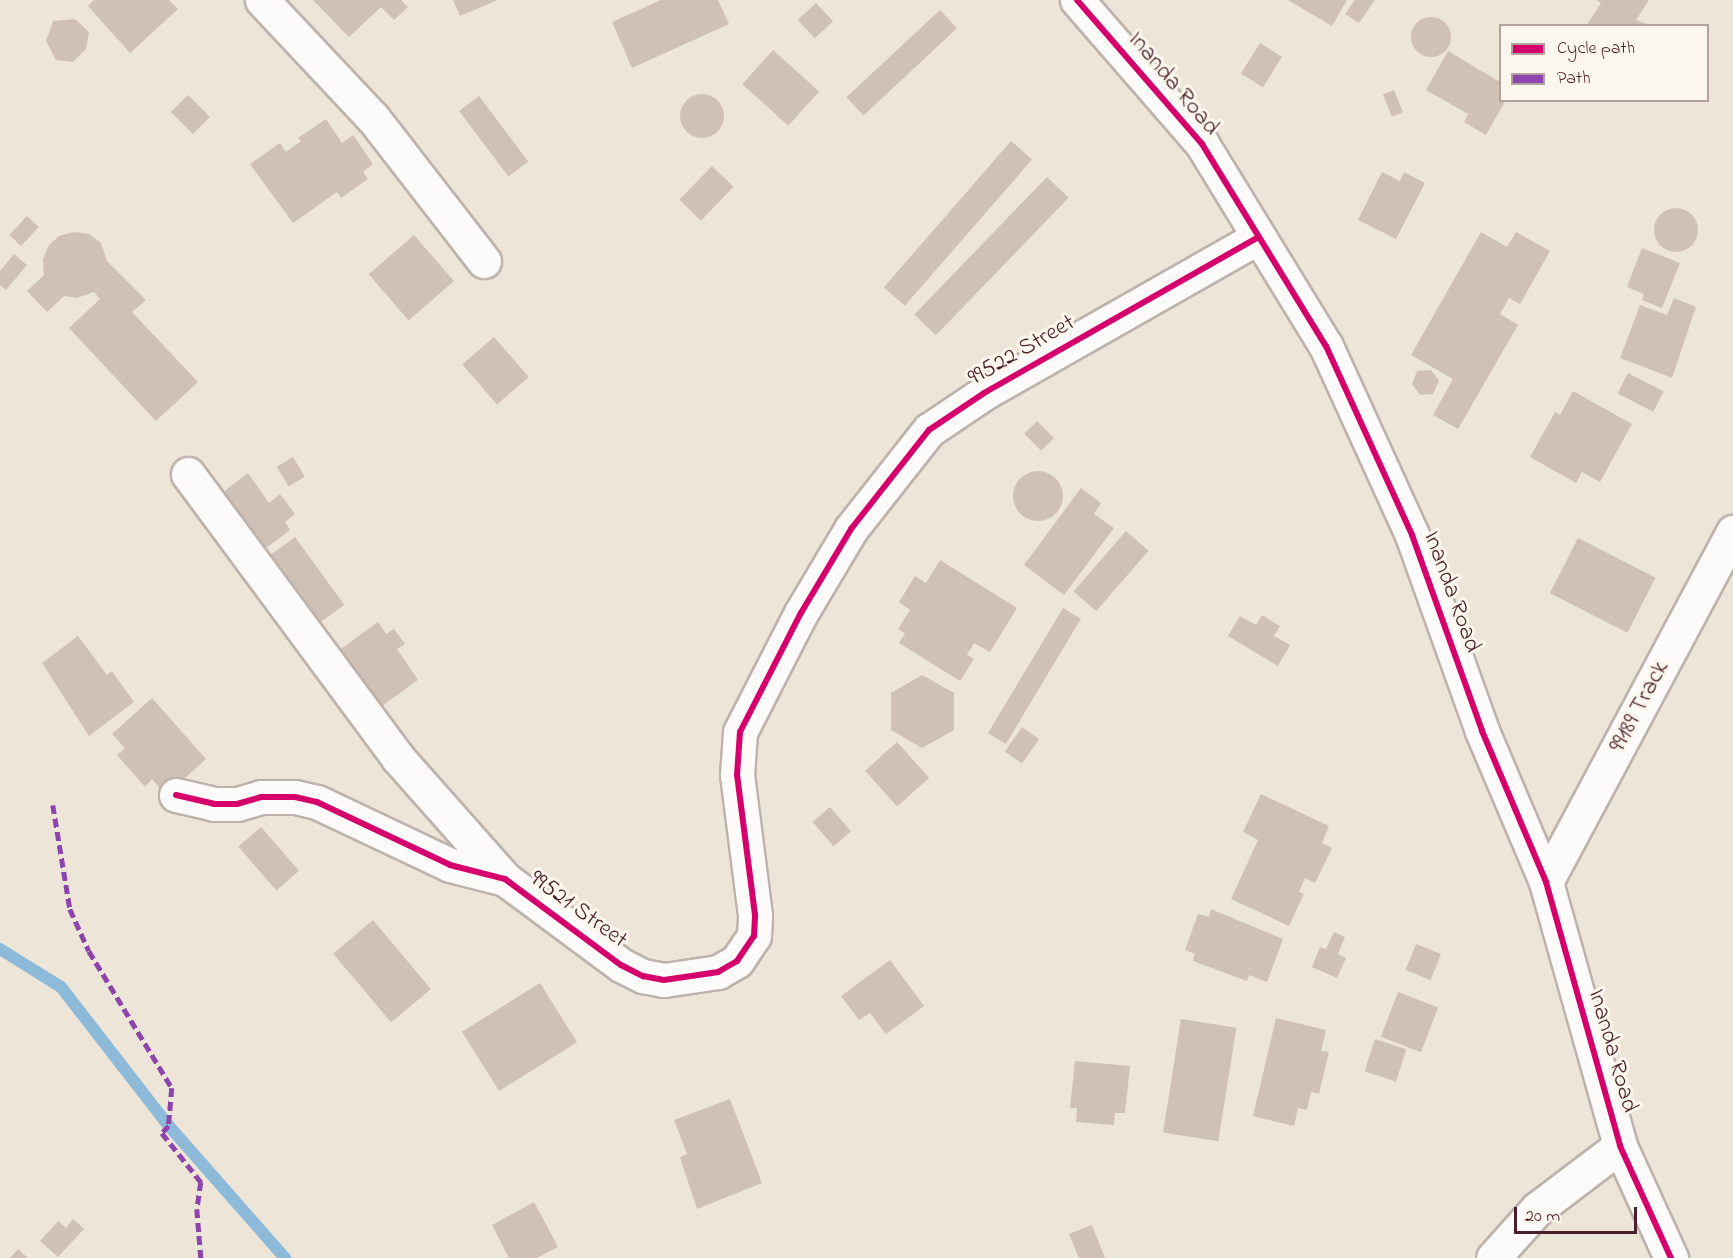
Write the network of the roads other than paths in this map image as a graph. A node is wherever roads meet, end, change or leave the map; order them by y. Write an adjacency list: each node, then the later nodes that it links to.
1 (262, 0): 4 (street)
2 (1077, 0): 3 (street, Inanda Road)
3 (1259, 237): 7 (street, 99522 Street); 10 (street, Inanda Road)
4 (484, 261)
5 (188, 474): 9 (street)
6 (1733, 532): 10 (street, 99189 Track)
7 (740, 732): 9 (street, 99521 Street)
8 (176, 795): 9 (street, 99521 Street)
9 (505, 879)
10 (1546, 882): 11 (street, Inanda Road)
11 (1620, 1146): 12 (street); 13 (street, Inanda Road)
12 (1492, 1258)
13 (1671, 1258)

